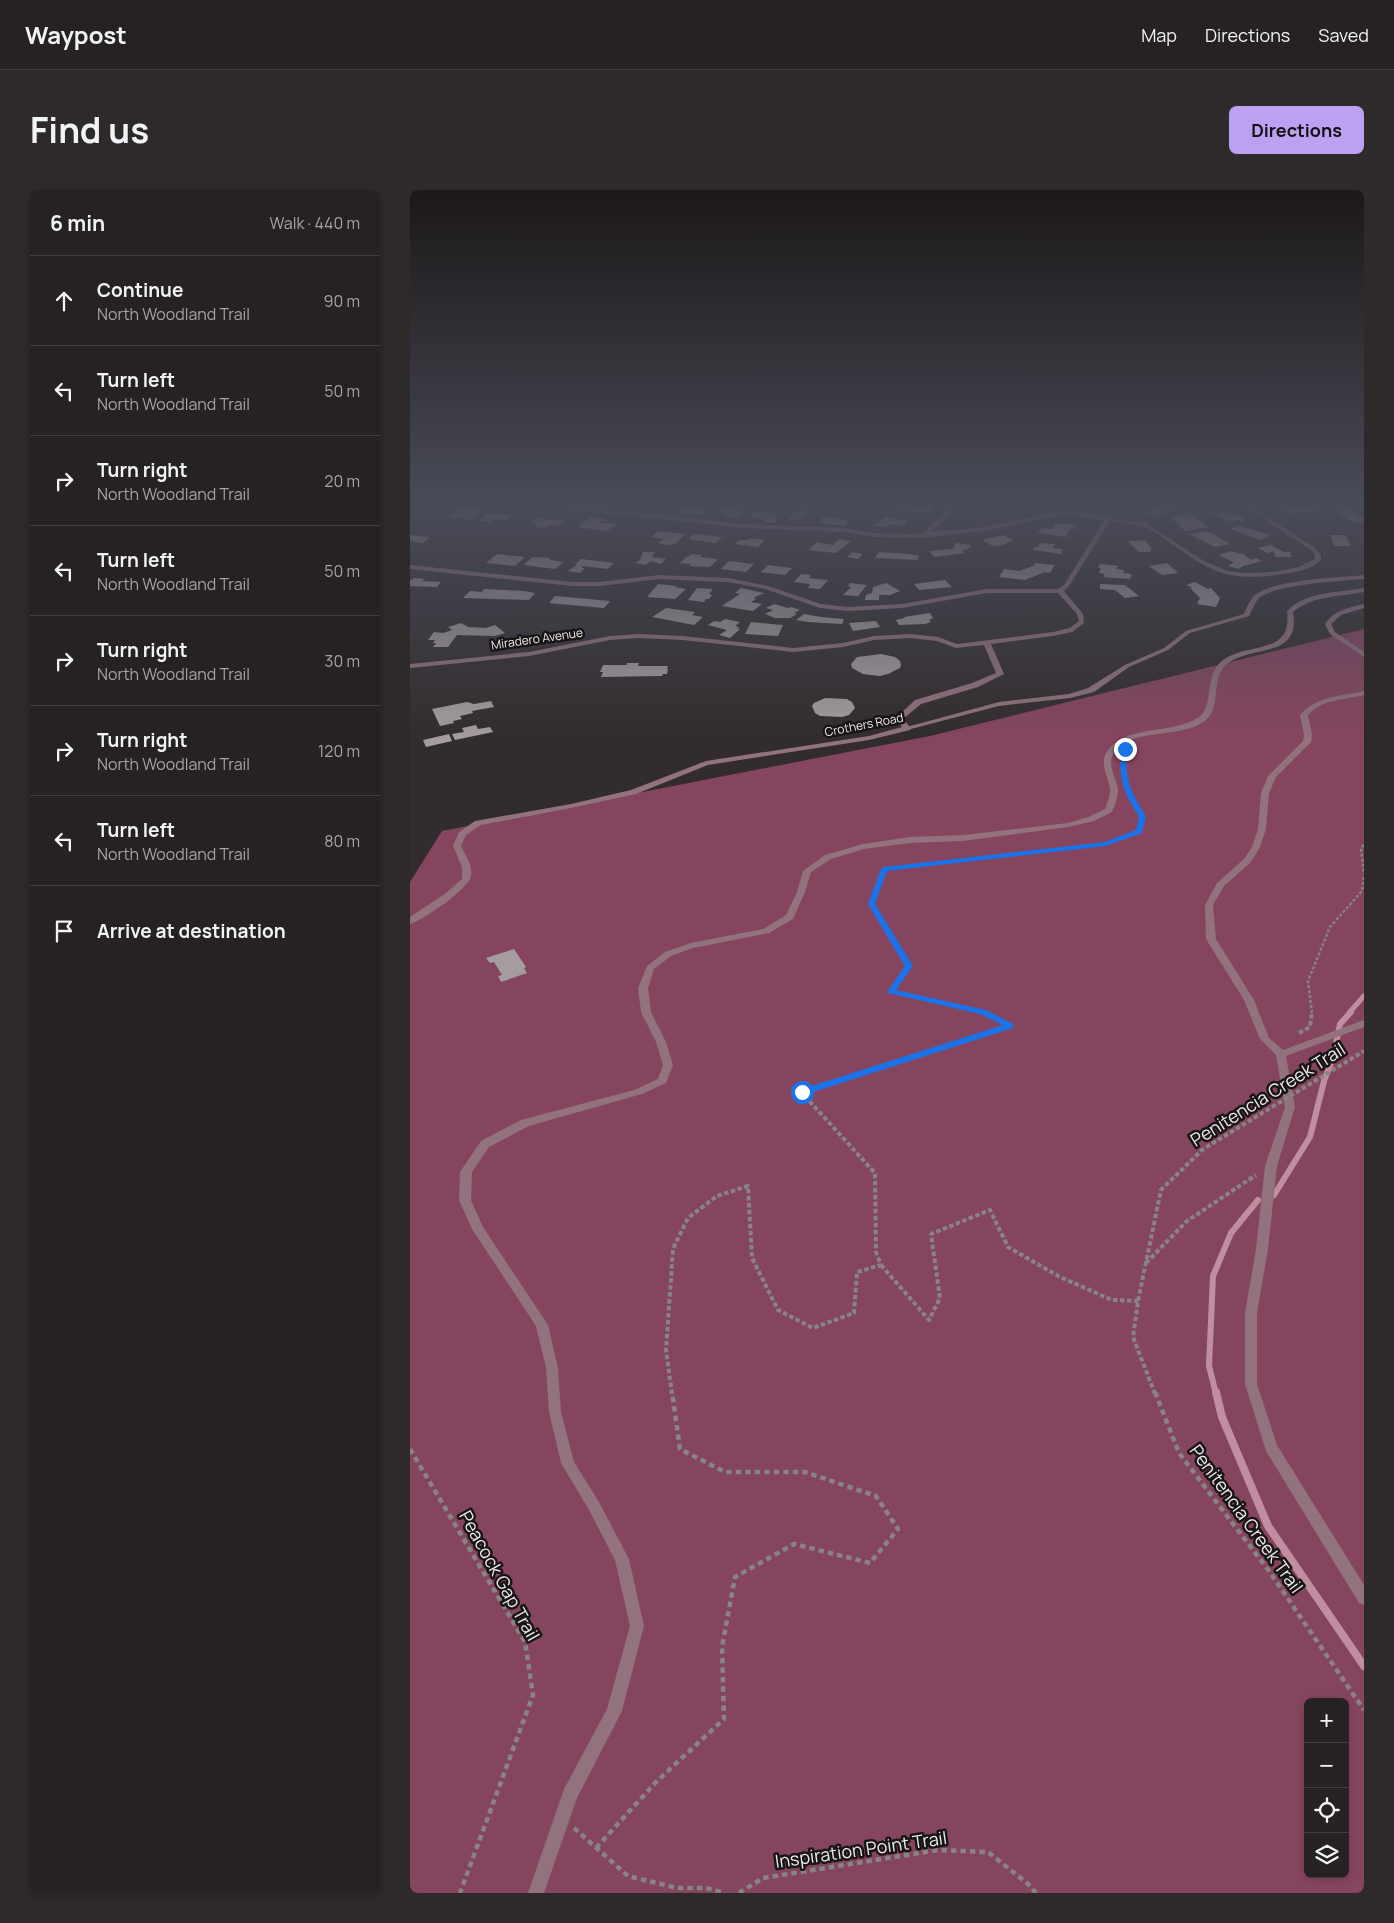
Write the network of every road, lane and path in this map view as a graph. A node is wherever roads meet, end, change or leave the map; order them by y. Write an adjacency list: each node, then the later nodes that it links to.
1 (548, 581): 2 (street)
2 (621, 581)
3 (729, 581): 7 (street)
4 (1069, 581): 7 (street)
5 (1328, 581): 13 (street, Crothers Road)
6 (1364, 590): 29 (street)
7 (1060, 591): 9 (street, Miradero Avenue)
8 (1364, 606): 10 (street)
9 (987, 643): 11 (street, Miradero Avenue); 13 (street)
10 (1364, 655)
11 (410, 666)
12 (1364, 693): 21 (street)
13 (906, 728): 17 (street, Crothers Road)
14 (1126, 782): 24 (path)
15 (1364, 845): 16 (path)
16 (1364, 875): 19 (path)
17 (410, 921)
18 (1364, 1023): 21 (street)
19 (1297, 1034)
20 (1364, 1050): 23 (path, Penitencia Creek Trail, bridge)
21 (1281, 1054): 22 (street)
22 (1271, 1166): 23 (path); 27 (street)
23 (1145, 1264): 25 (path, Penitencia Creek Trail)
24 (880, 1265): 25 (path); 30 (path)
25 (1138, 1301): 28 (path, Penitencia Creek Trail)
26 (410, 1449): 31 (path, Peacock Gap Trail)
27 (1364, 1598)
28 (1364, 1710)
29 (562, 1818): 30 (path); 32 (street)
30 (596, 1848): 33 (path)
31 (460, 1893)
32 (536, 1893)
33 (725, 1893)
34 (739, 1893): 35 (path, Inspiration Point Trail)
35 (1036, 1893)

